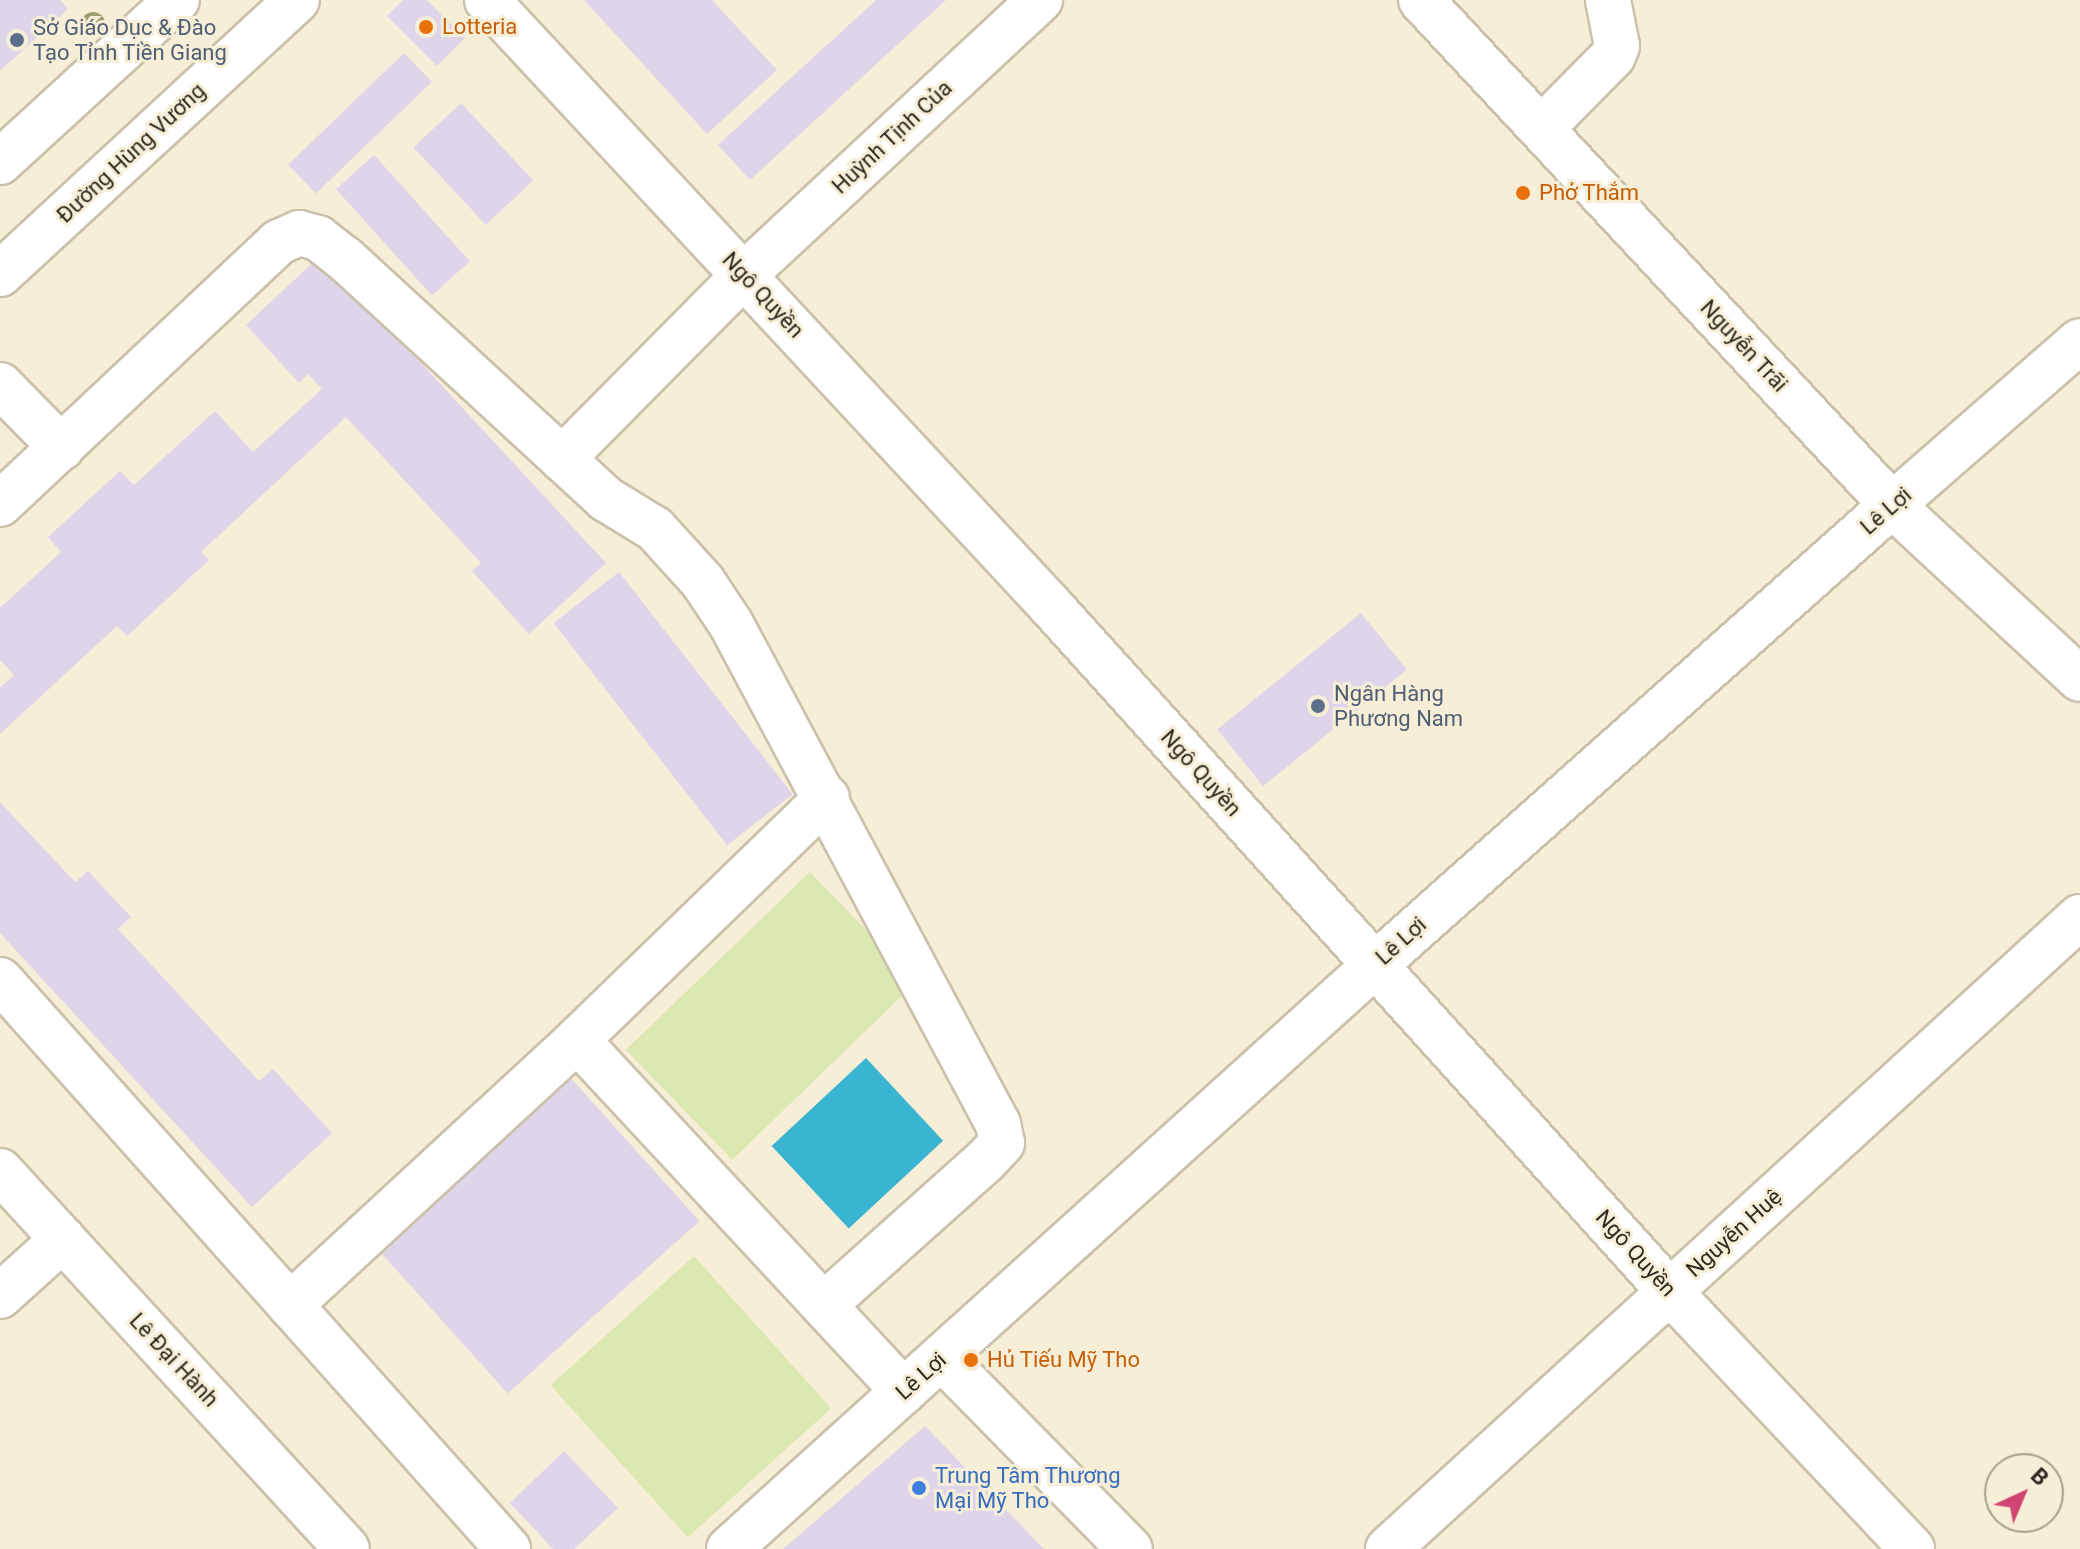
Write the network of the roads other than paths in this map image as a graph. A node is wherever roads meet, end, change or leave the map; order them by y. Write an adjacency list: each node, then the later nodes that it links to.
1 (177, 0): 8 (street)
2 (297, 0): 9 (street, Đường Hùng Vương)
3 (487, 0): 10 (street, Ngô Quyền)
4 (1040, 0): 10 (street, Huỳnh Tịnh Của)
5 (1421, 0): 7 (street, Nguyễn Trãi)
6 (1608, 0): 7 (street)
7 (1542, 128): 16 (street, Nguyễn Trãi)
8 (0, 162)
9 (0, 274)
10 (745, 274): 14 (street, Huỳnh Tịnh Của); 20 (street, Ngô Quyền)
11 (2080, 341): 16 (street, Lê Lợi)
12 (0, 385): 13 (street)
13 (62, 448): 14 (street); 15 (street)
14 (562, 459): 18 (street)
15 (0, 504)
16 (1892, 505): 17 (street, Nguyễn Trãi); 20 (street, Lê Lợi)
17 (2080, 679)
18 (827, 798): 22 (street); 28 (street)
19 (2080, 917): 25 (street, Nguyễn Huệ)
20 (1375, 965): 25 (street, Ngô Quyền); 29 (street, Lê Lợi)
21 (0, 980): 27 (street)
22 (577, 1040): 27 (street); 28 (street)
23 (0, 1171): 24 (street, Lê Đại Hành)
24 (63, 1239): 26 (street); 31 (street, Lê Đại Hành)
25 (1670, 1292): 35 (street, Nguyễn Huệ); 36 (street, Ngô Quyền)
26 (0, 1296)
27 (290, 1305): 32 (street)
28 (824, 1305): 30 (street)
29 (942, 1358): 30 (street, Lê Lợi); 34 (street)
30 (904, 1392): 33 (street, Lê Lợi)
31 (347, 1549)
32 (508, 1549)
33 (729, 1549)
34 (1130, 1549)
35 (1388, 1549)
36 (1912, 1549)

